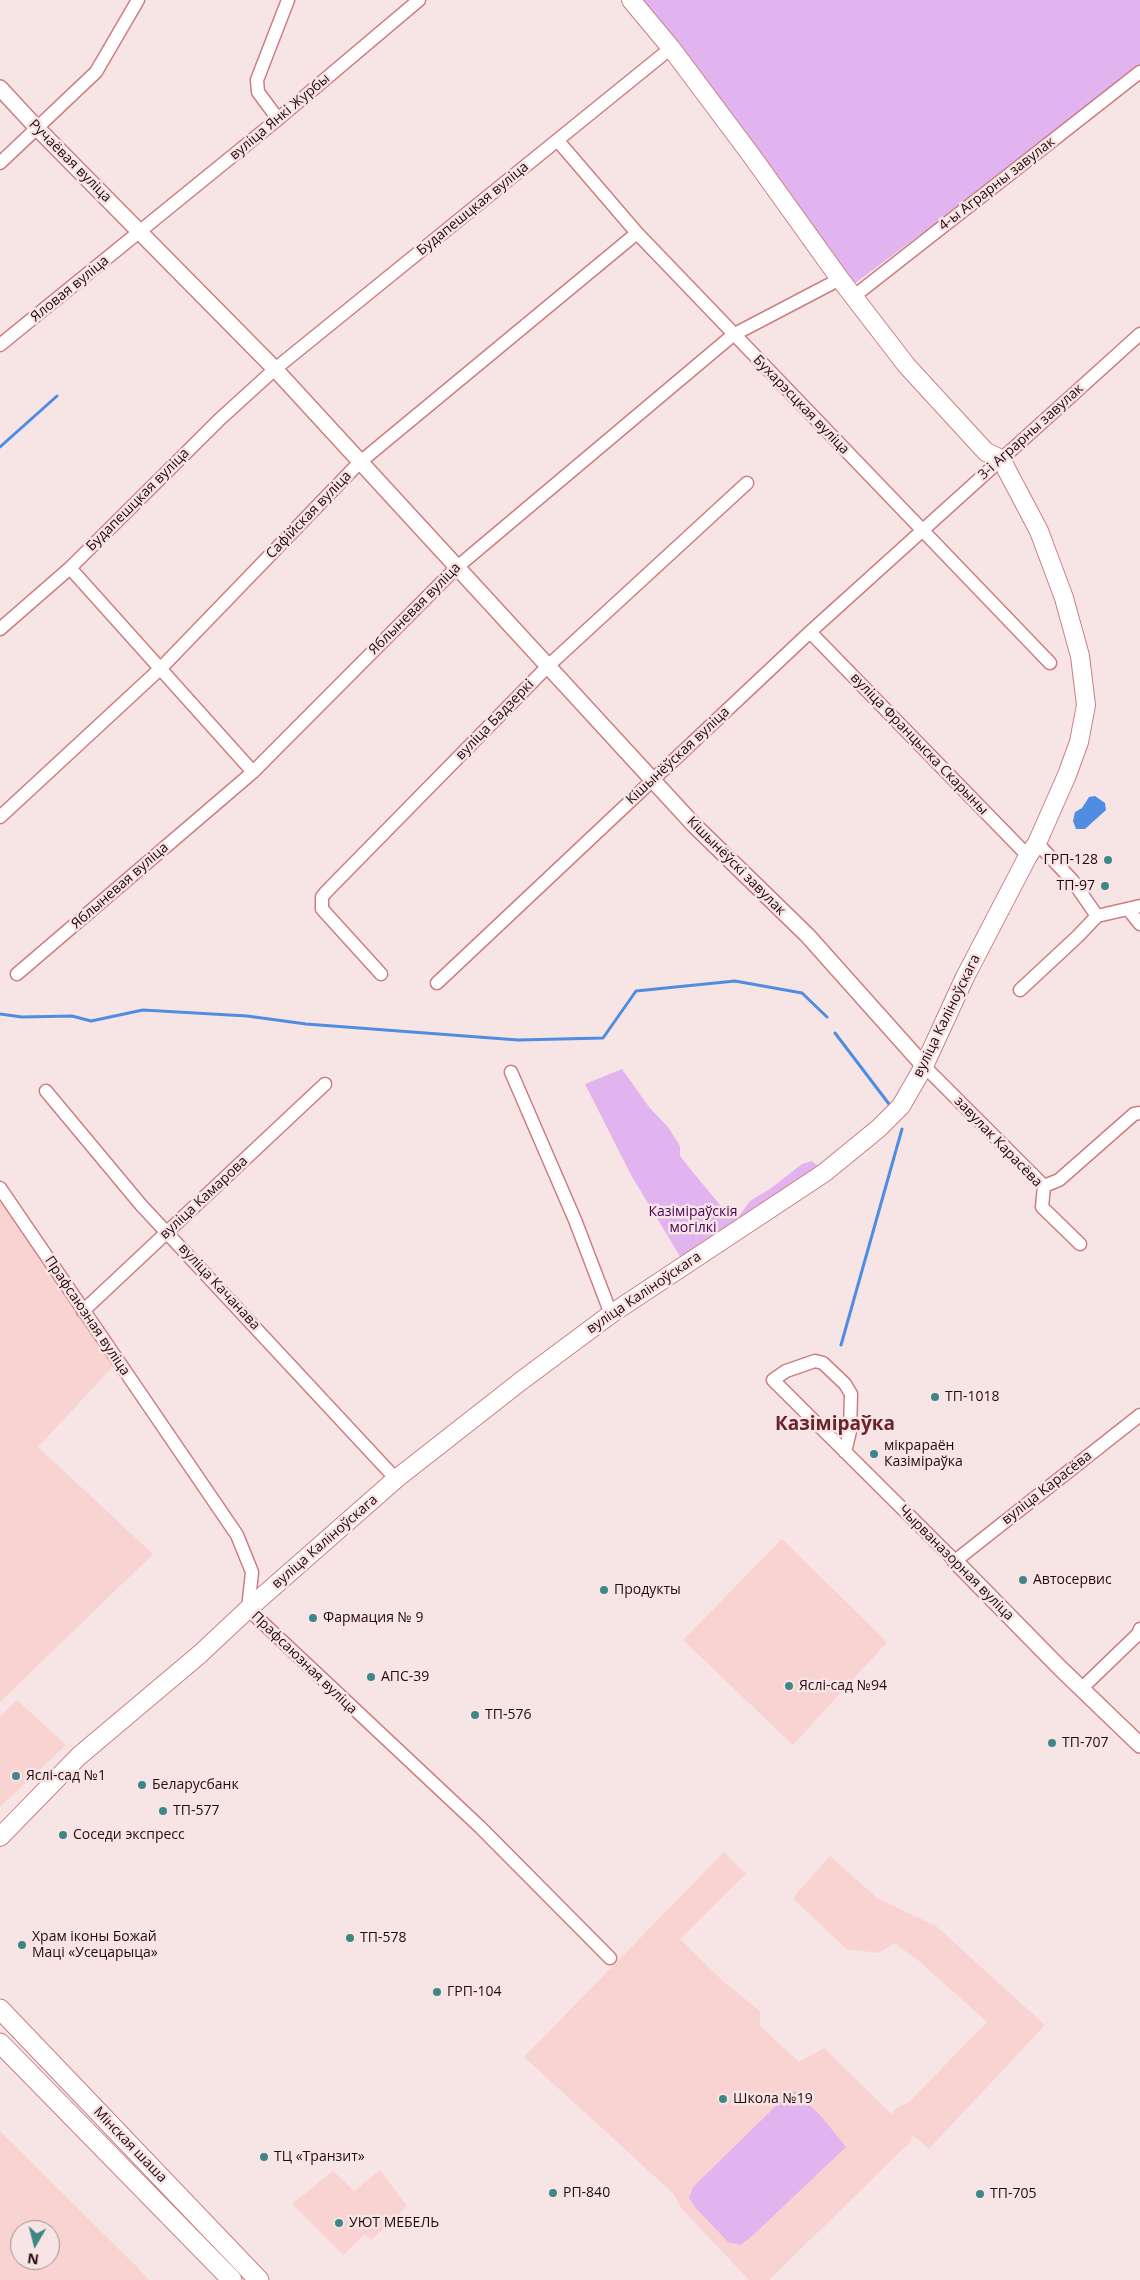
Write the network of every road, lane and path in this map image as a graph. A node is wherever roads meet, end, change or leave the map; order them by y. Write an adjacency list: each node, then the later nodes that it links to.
1 (138, 0): 9 (street)
2 (288, 0): 8 (street)
3 (419, 0): 8 (street, вуліца Янкі Журбы)
4 (631, 0): 5 (main road)
5 (671, 48): 10 (street, Будапешцкая вуліца); 14 (main road)
6 (1140, 72): 15 (street, 4-ы Аграрны завулак)
7 (0, 88): 9 (street, Ручаёвая вуліца)
8 (278, 119): 12 (street, вуліца Янкі Журбы)
9 (37, 128): 11 (street); 12 (street, Ручаёвая вуліца)
10 (558, 141): 13 (street, Бухарэсцкая вуліца); 19 (street, Будапешцкая вуліца)
11 (0, 163)
12 (140, 232): 18 (street, Яловая вуліца); 19 (street, Ручаёвая вуліца)
13 (637, 233): 17 (street, Бухарэсцкая вуліца); 21 (street, Сафійская вуліца)
14 (840, 280): 15 (main road); 17 (street, Яблыневая вуліца)
15 (853, 296): 20 (main road)
16 (1140, 334): 20 (street, 3-і Аграрны завулак)
17 (733, 335): 23 (street, Бухарэсцкая вуліца); 25 (street, Яблыневая вуліца)
18 (0, 345)
19 (275, 370): 21 (street); 24 (street, Будапешцкая вуліца)
20 (1001, 459): 23 (street, 3-і Аграрны завулак); 34 (main road, вуліца Каліноўскага)
21 (359, 463): 25 (street); 30 (street, Сафійская вуліца)
22 (747, 482): 29 (street, вуліца Бадзеркі)
23 (922, 531): 27 (street, Кішынёўская вуліца); 28 (street, Бухарэсцкая вуліца)
24 (70, 568): 26 (street, Будапешцкая вуліца); 30 (street)
25 (456, 568): 29 (street); 31 (street, Яблыневая вуліца)
26 (0, 629)
27 (810, 632): 32 (street, Кішынёўская вуліца); 34 (street, вуліца Францыска Скарыны)
28 (1050, 663)
29 (548, 666): 32 (street, Кішынёўскі завулак); 39 (street, вуліца Бадзеркі)
30 (161, 668): 31 (street); 33 (street, Сафійская вуліца)
31 (253, 772): 38 (street, Яблыневая вуліца)
32 (652, 780): 40 (street, Кішынёўская вуліца); 42 (street, Кішынёўскі завулак)
33 (0, 818)
34 (1033, 850): 36 (street, вуліца Францыска Скарыны); 42 (main road, вуліца Каліноўскага)
35 (1134, 908): 36 (street); 37 (street)
36 (1097, 916): 41 (street)
37 (1140, 924)
38 (17, 974)
39 (380, 974)
40 (437, 983)
41 (1020, 990)
42 (924, 1066): 47 (street, завулак Карасёва); 52 (main road, вуліца Каліноўскага)
43 (511, 1072): 52 (street)
44 (324, 1084): 49 (street, вуліца Камарова)
45 (46, 1091): 49 (street, вуліца Качанава)
46 (1140, 1113): 47 (street)
47 (1044, 1186): 50 (street, завулак Карасёва)
48 (0, 1188): 51 (street, Прафсаюзная вуліца)
49 (167, 1232): 51 (street, вуліца Камарова); 55 (street, вуліца Качанава)
50 (1080, 1244)
51 (83, 1311): 57 (street, Прафсаюзная вуліца)
52 (611, 1314): 55 (main road, вуліца Каліноўскага)
53 (1140, 1415): 56 (street, вуліца Карасёва)
54 (845, 1452): 54 (street, Чырваназорная вуліца); 56 (street, Чырваназорная вуліца)
55 (396, 1480): 57 (main road, вуліца Каліноўскага)
56 (955, 1561): 59 (street, Чырваназорная вуліца)
57 (248, 1608): 61 (main road, вуліца Каліноўскага); 62 (street, Прафсаюзная вуліца)
58 (1140, 1629): 59 (street)
59 (1082, 1688): 60 (street, Чырваназорная вуліца)
60 (1140, 1745)
61 (0, 1837)
62 (610, 1958)
63 (0, 2009): 66 (main road, Мінская шаша)
64 (0, 2043): 65 (main road, Мінская шаша)
65 (232, 2280)
66 (259, 2280)

